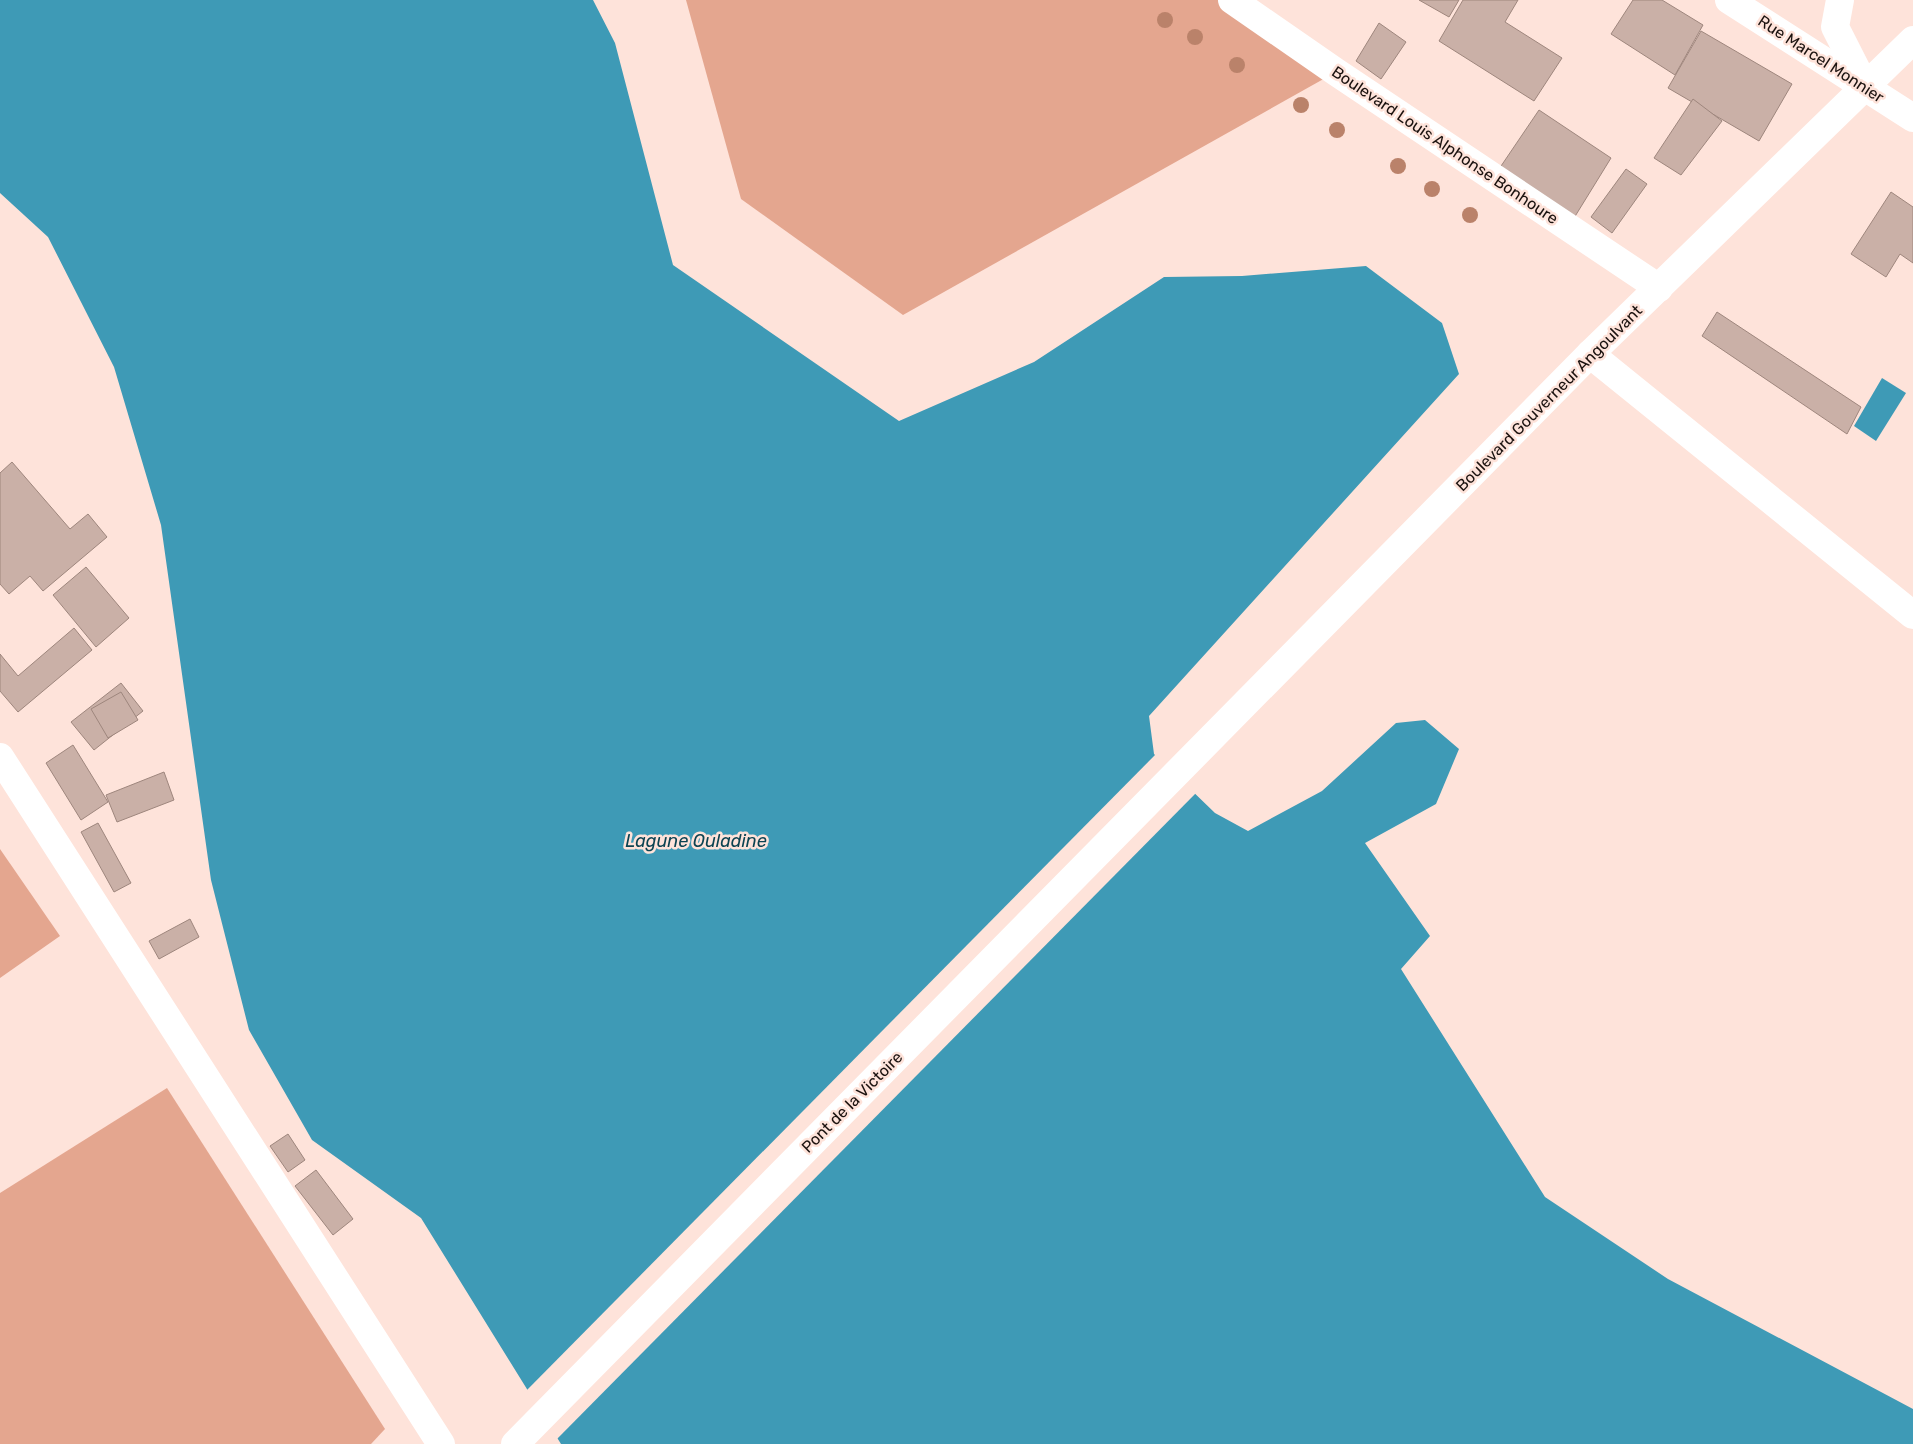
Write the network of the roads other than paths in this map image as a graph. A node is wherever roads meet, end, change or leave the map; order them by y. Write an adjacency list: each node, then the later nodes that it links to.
1 (1232, 0): 7 (street, Boulevard Louis Alphonse Bonhoure)
2 (1729, 0): 5 (street, Rue Marcel Monnier)
3 (1840, 0): 5 (street)
4 (1913, 40): 5 (street, Boulevard Gouverneur Angoulvant)
5 (1865, 87): 6 (street, Rue Marcel Monnier); 7 (street, Boulevard Gouverneur Angoulvant)
6 (1913, 118)
7 (1659, 288): 8 (street, Boulevard Gouverneur Angoulvant)
8 (1590, 354): 9 (street); 11 (street, Boulevard Gouverneur Angoulvant)
9 (1913, 615)
10 (0, 757): 12 (street)
11 (1189, 761): 13 (street, Pont de la Victoire)
12 (441, 1444)
13 (515, 1444)

